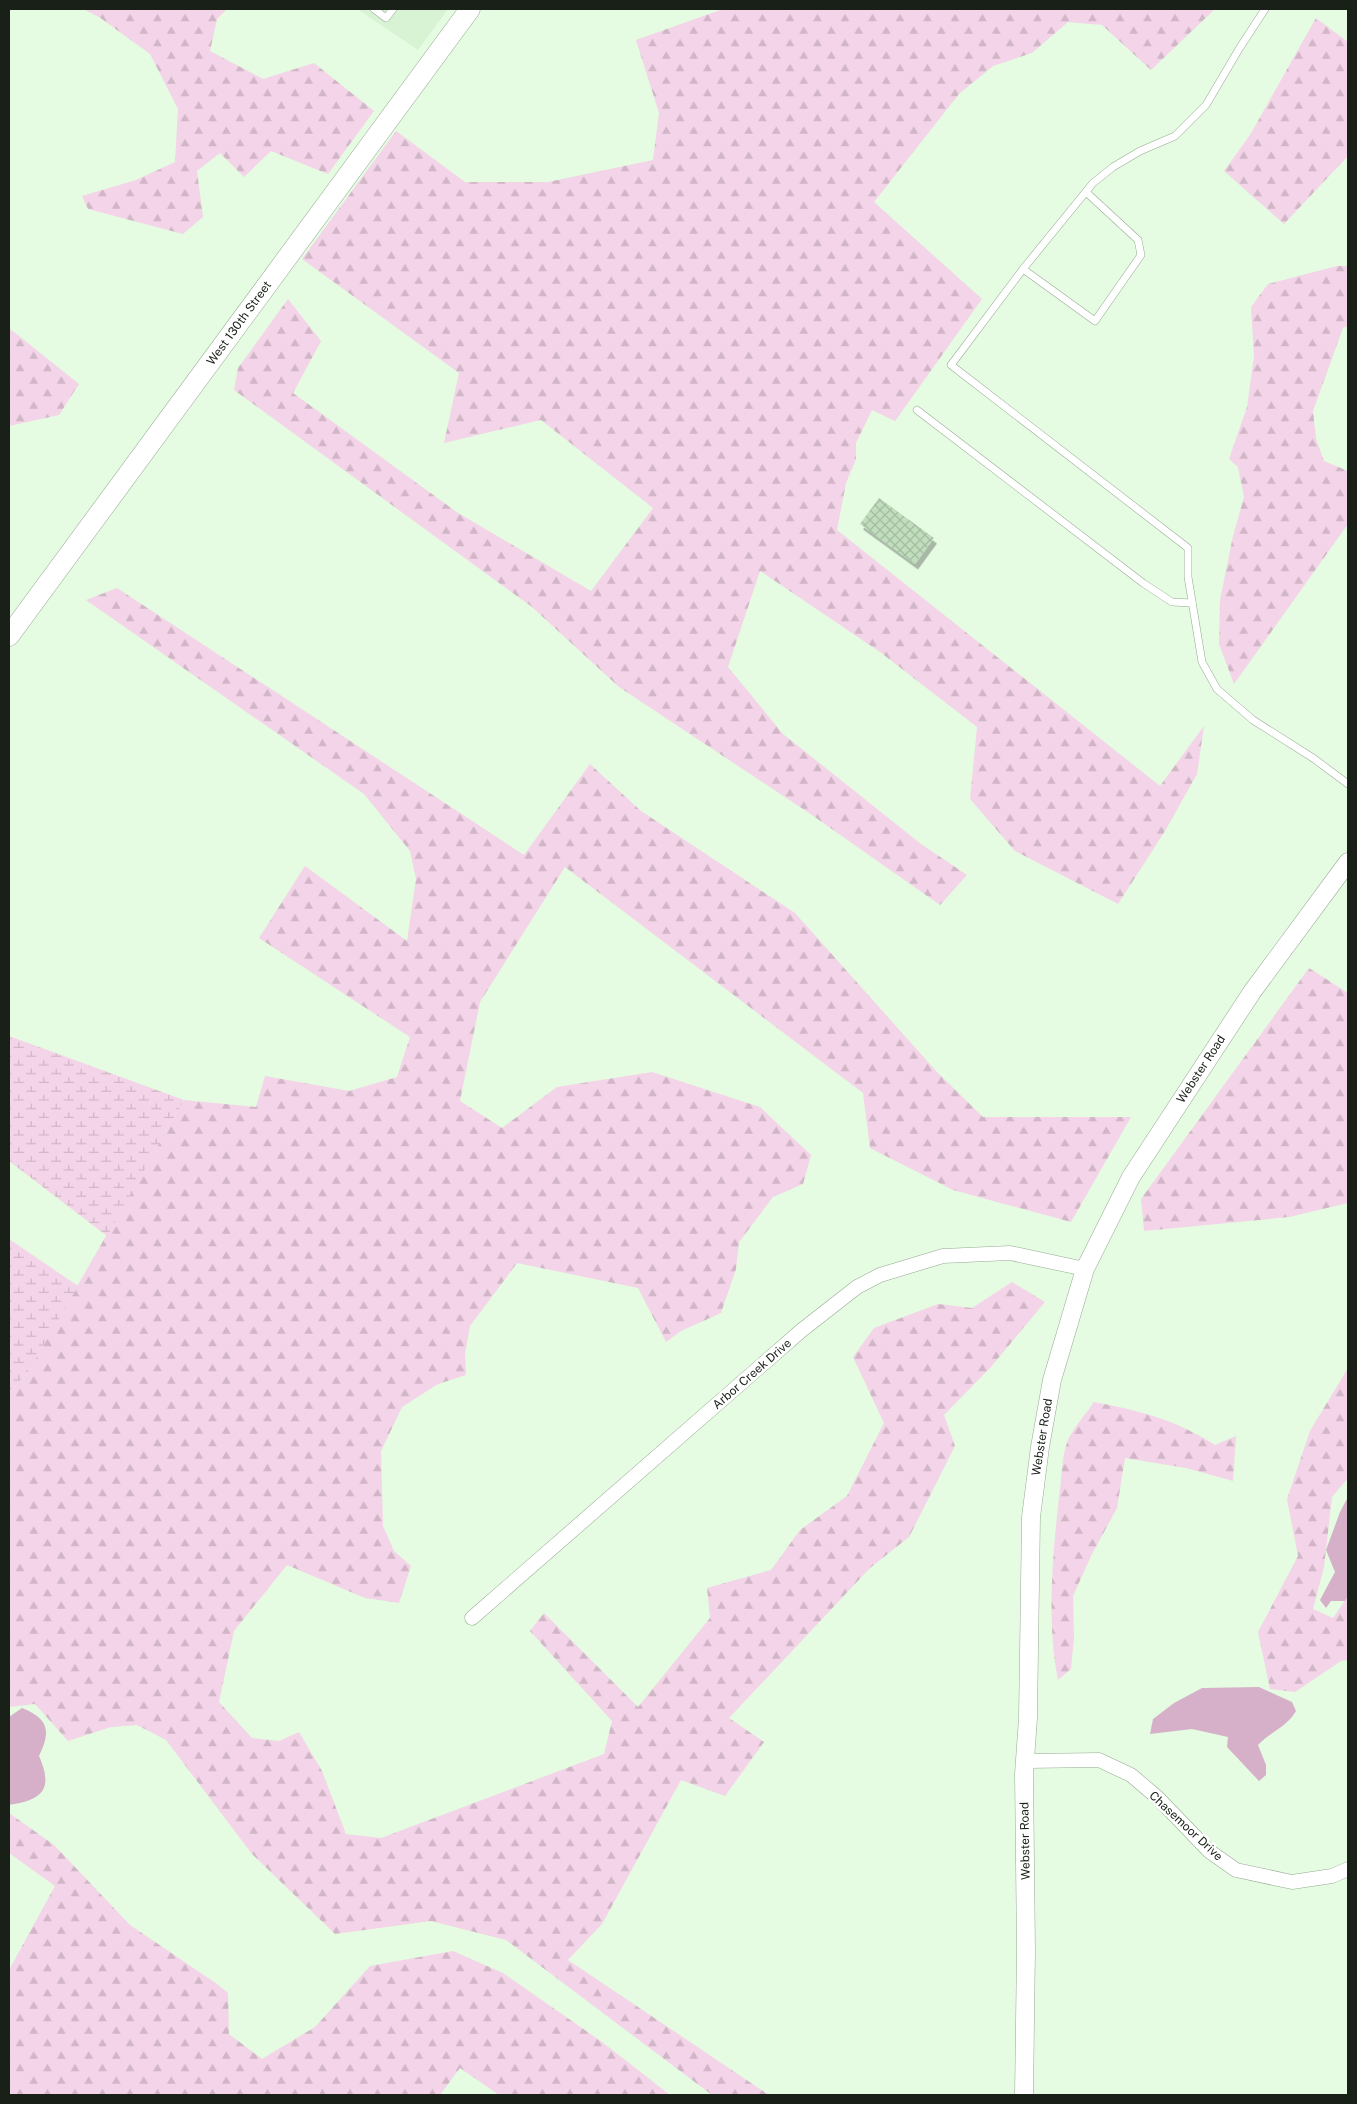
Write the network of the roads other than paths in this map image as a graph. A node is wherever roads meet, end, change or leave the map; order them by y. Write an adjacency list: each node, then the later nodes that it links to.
1 (374, 9): 2 (lane)
2 (393, 9)
3 (470, 9): 9 (main road, West 130th Street)
4 (1265, 9): 5 (lane)
5 (1086, 192): 6 (lane); 6 (lane)
6 (1024, 269): 8 (lane)
7 (917, 410): 8 (lane)
8 (1192, 603): 10 (lane)
9 (9, 636)
10 (1348, 784)
11 (1348, 862): 12 (street, Webster Road)
12 (1085, 1268): 13 (street, Arbor Creek Drive); 14 (street, Webster Road)
13 (472, 1618)
14 (1026, 1761): 15 (street, Chasemoor Drive); 16 (street, Webster Road)
15 (1348, 1869)
16 (1024, 2095)

